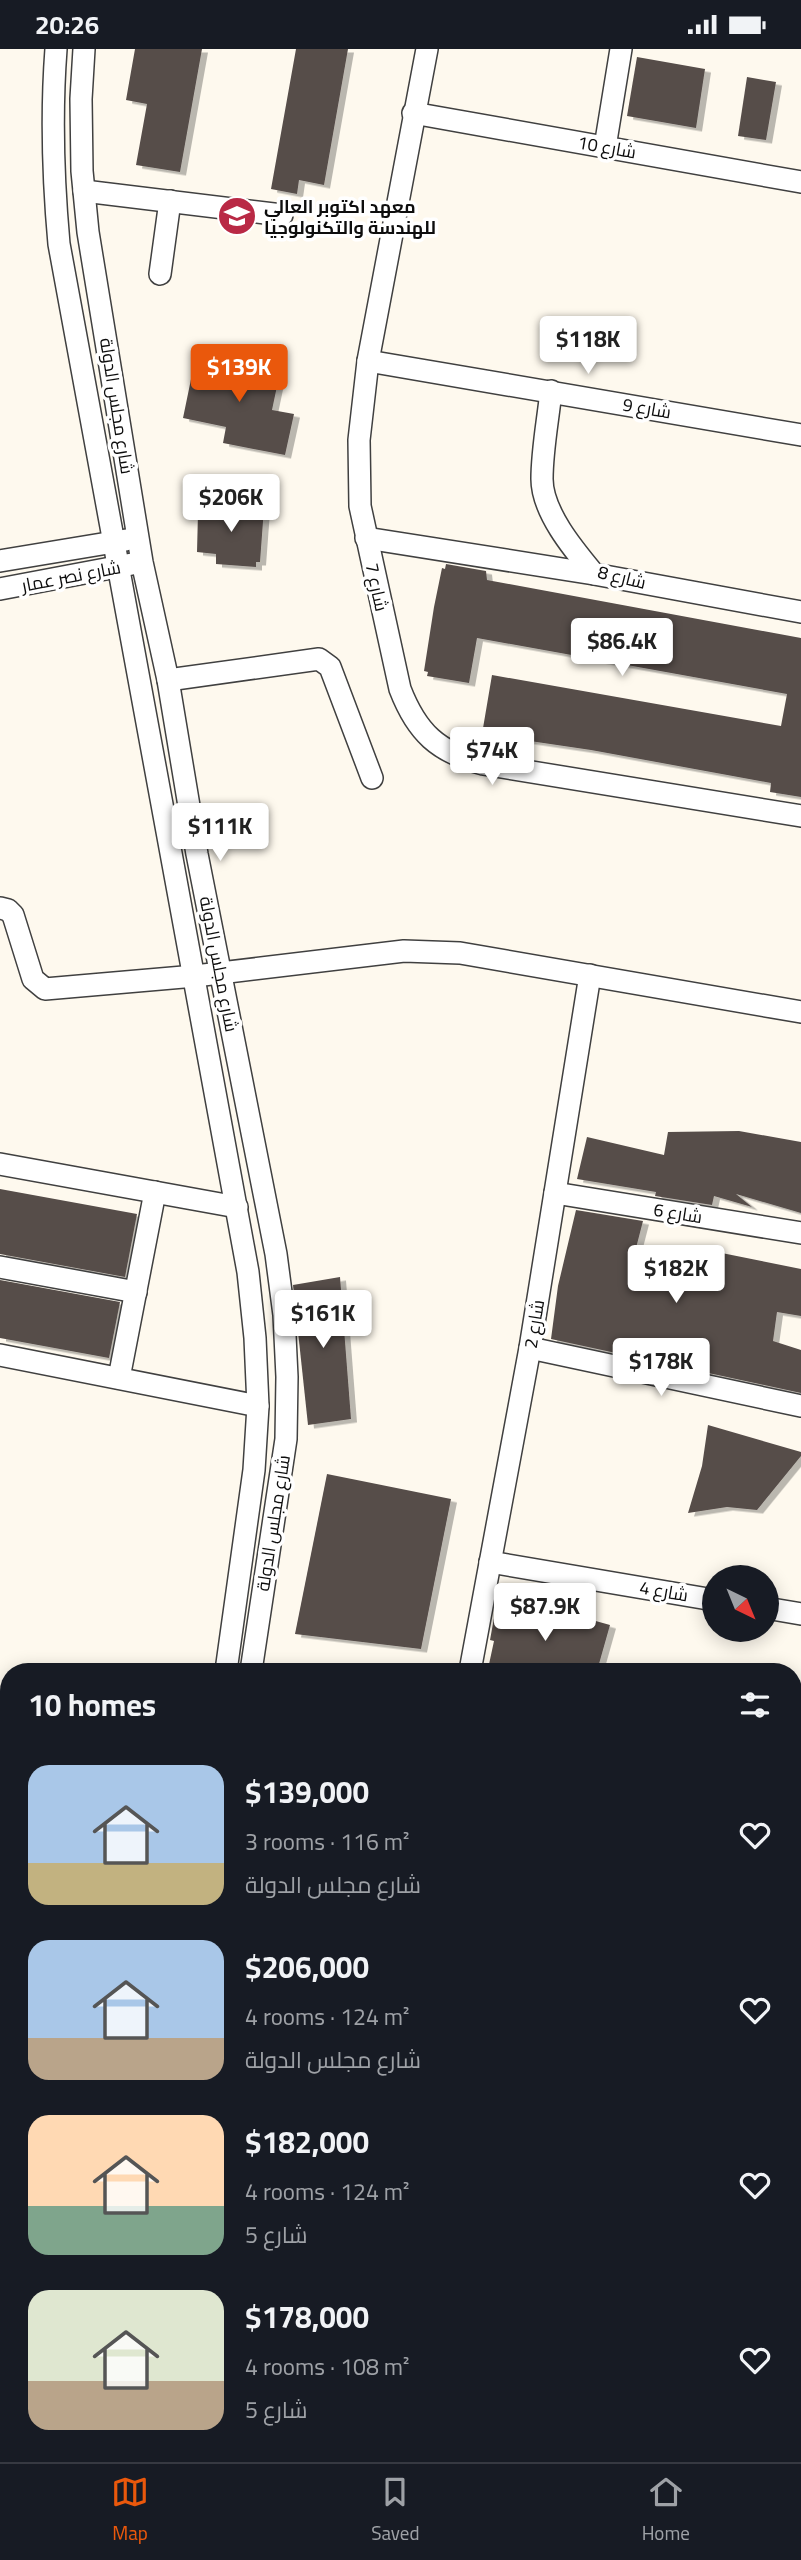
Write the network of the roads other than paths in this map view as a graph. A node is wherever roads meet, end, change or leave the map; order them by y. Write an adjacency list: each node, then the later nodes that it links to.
1 (56, 49): 17 (street, شارع مجلس الدولة)
2 (84, 49): 8 (street, شارع مجلس الدولة)
3 (426, 49): 5 (street, شارع 7)
4 (621, 49): 6 (street)
5 (414, 113): 6 (street, شارع 10); 12 (street, شارع 7)
6 (606, 147): 7 (street, شارع 10)
7 (801, 183)
8 (84, 191): 9 (street); 15 (street, شارع مجلس الدولة)
9 (170, 201): 10 (street); 11 (street)
10 (282, 215)
11 (159, 274)
12 (368, 361): 13 (street, شارع 9); 16 (street, شارع 7)
13 (551, 391): 14 (street, شارع 9); 21 (street, شارع 8)
14 (801, 435)
15 (138, 538): 17 (street, شارع نصر عمار); 19 (street, شارع مجلس الدولة)
16 (366, 538): 21 (street); 26 (street, شارع 7)
17 (113, 543): 18 (street, شارع نصر عمار); 20 (street, شارع مجلس الدولة)
18 (0, 561)
19 (142, 562): 20 (street, شارع نصر عمار); 24 (street, شارع مجلس الدولة)
20 (118, 568): 22 (street, شارع نصر عمار); 30 (street, شارع مجلس الدولة)
21 (594, 574): 23 (street, شارع 8)
22 (0, 589)
23 (801, 612)
24 (168, 680): 25 (street); 28 (street, شارع مجلس الدولة)
25 (372, 778)
26 (801, 816)
27 (0, 908): 30 (street)
28 (220, 973): 29 (street); 30 (street); 49 (street, شارع مجلس الدولة)
29 (590, 975): 31 (street); 34 (street, شارع 2)
30 (195, 977): 35 (street, شارع مجلس الدولة)
31 (801, 1012)
32 (0, 1164): 33 (street)
33 (155, 1192): 35 (street); 38 (street)
34 (555, 1193): 36 (street, شارع 6); 39 (street, شارع 2)
35 (237, 1207): 42 (street, شارع مجلس الدولة)
36 (801, 1233)
37 (0, 1267): 38 (street)
38 (136, 1292): 41 (street)
39 (530, 1348): 43 (street); 44 (street, شارع 2)
40 (0, 1355): 41 (street)
41 (119, 1378): 42 (street)
42 (258, 1406): 48 (street, شارع مجلس الدولة)
43 (801, 1406)
44 (491, 1562): 45 (street, شارع 4); 50 (street, شارع 2)
45 (702, 1598)
46 (779, 1610): 47 (street)
47 (801, 1614)
48 (227, 1663)
49 (252, 1663)
50 (472, 1663)

